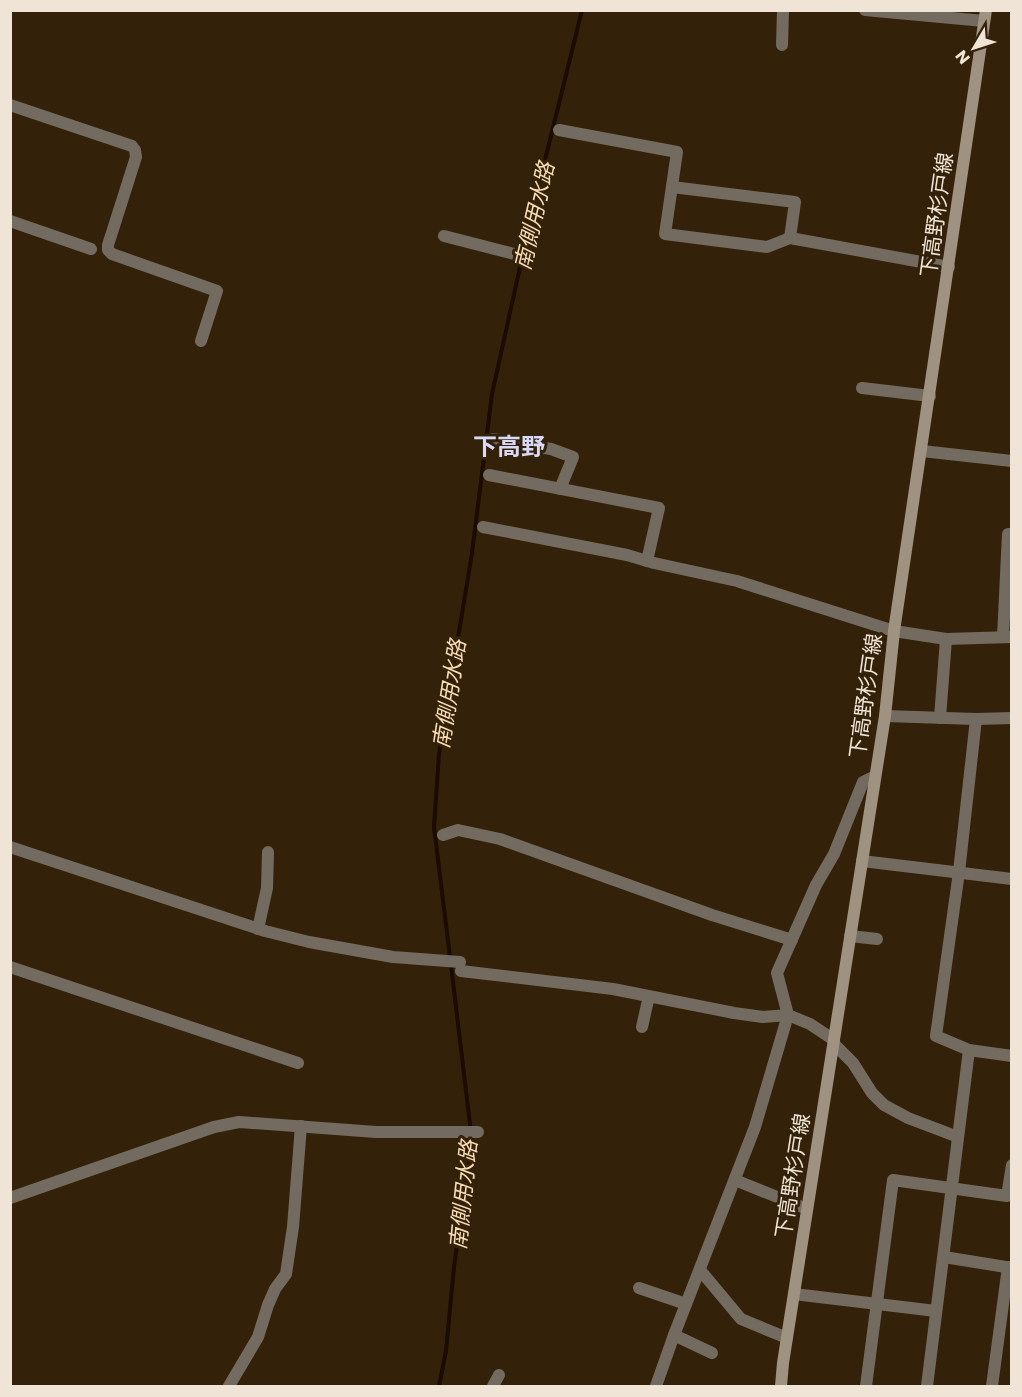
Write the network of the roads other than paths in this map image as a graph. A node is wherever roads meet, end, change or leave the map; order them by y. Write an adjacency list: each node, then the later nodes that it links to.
1 (865, 10): 3 (street)
2 (783, 11): 4 (street)
3 (985, 16): 13 (main road, 下高野杉戸線)
4 (782, 45)
5 (10, 105): 14 (street)
6 (559, 130): 7 (street)
7 (672, 187): 10 (street); 10 (street)
8 (10, 221): 11 (street)
9 (444, 236): 12 (street)
10 (790, 238): 13 (street)
11 (92, 249)
12 (530, 258)
13 (949, 267): 16 (main road, 下高野杉戸線)
14 (201, 341)
15 (862, 388): 16 (street)
16 (930, 396): 18 (main road, 下高野杉戸線)
17 (493, 439): 21 (street)
18 (922, 451): 19 (street); 25 (main road, 下高野杉戸線)
19 (1011, 461)
20 (489, 475): 21 (street)
21 (560, 489): 24 (street)
22 (483, 527): 24 (street)
23 (1011, 534): 26 (street)
24 (647, 561): 25 (street)
25 (894, 631): 27 (street); 28 (main road, 下高野杉戸線)
26 (1007, 637): 27 (street)
27 (946, 639): 29 (street)
28 (885, 716): 29 (street); 32 (main road, 下高野杉戸線)
29 (940, 718): 31 (street)
30 (1011, 718): 31 (street)
31 (976, 719): 37 (street)
32 (875, 776): 36 (main road, 下高野杉戸線); 42 (street)
33 (443, 835): 42 (street)
34 (10, 847): 39 (street)
35 (268, 852): 39 (street)
36 (862, 861): 37 (street); 40 (main road, 下高野杉戸線)
37 (959, 872): 38 (street); 48 (street)
38 (1011, 879)
39 (258, 929): 44 (street)
40 (850, 936): 41 (street); 47 (main road, 下高野杉戸線)
41 (877, 939)
42 (792, 940): 45 (street)
43 (10, 967): 50 (street)
44 (649, 996): 45 (street); 46 (street)
45 (788, 1015): 47 (street); 55 (street)
46 (642, 1027)
47 (834, 1042): 53 (street); 58 (main road, 下高野杉戸線)
48 (969, 1050): 49 (street); 53 (street)
49 (1011, 1056)
50 (298, 1063)
51 (302, 1126): 52 (street); 57 (street); 70 (street)
52 (478, 1132)
53 (958, 1137): 56 (street)
54 (1011, 1165): 56 (street)
55 (735, 1180): 58 (street); 61 (street)
56 (952, 1188): 59 (street); 65 (street)
57 (10, 1198)
58 (807, 1209): 63 (main road, 下高野杉戸線)
59 (944, 1257): 60 (street); 66 (street)
60 (1010, 1268): 75 (street)
61 (700, 1269): 64 (street); 68 (street)
62 (639, 1288): 64 (street)
63 (794, 1294): 65 (street); 68 (main road, 下高野杉戸線)
64 (686, 1304): 67 (street)
65 (878, 1305): 66 (street); 73 (street)
66 (936, 1311): 74 (street)
67 (674, 1335): 69 (street); 71 (street)
68 (787, 1338): 72 (main road, 下高野杉戸線)
69 (712, 1353)
70 (229, 1386)
71 (656, 1386)
72 (782, 1386)
73 (866, 1386)
74 (927, 1386)
75 (993, 1386)

